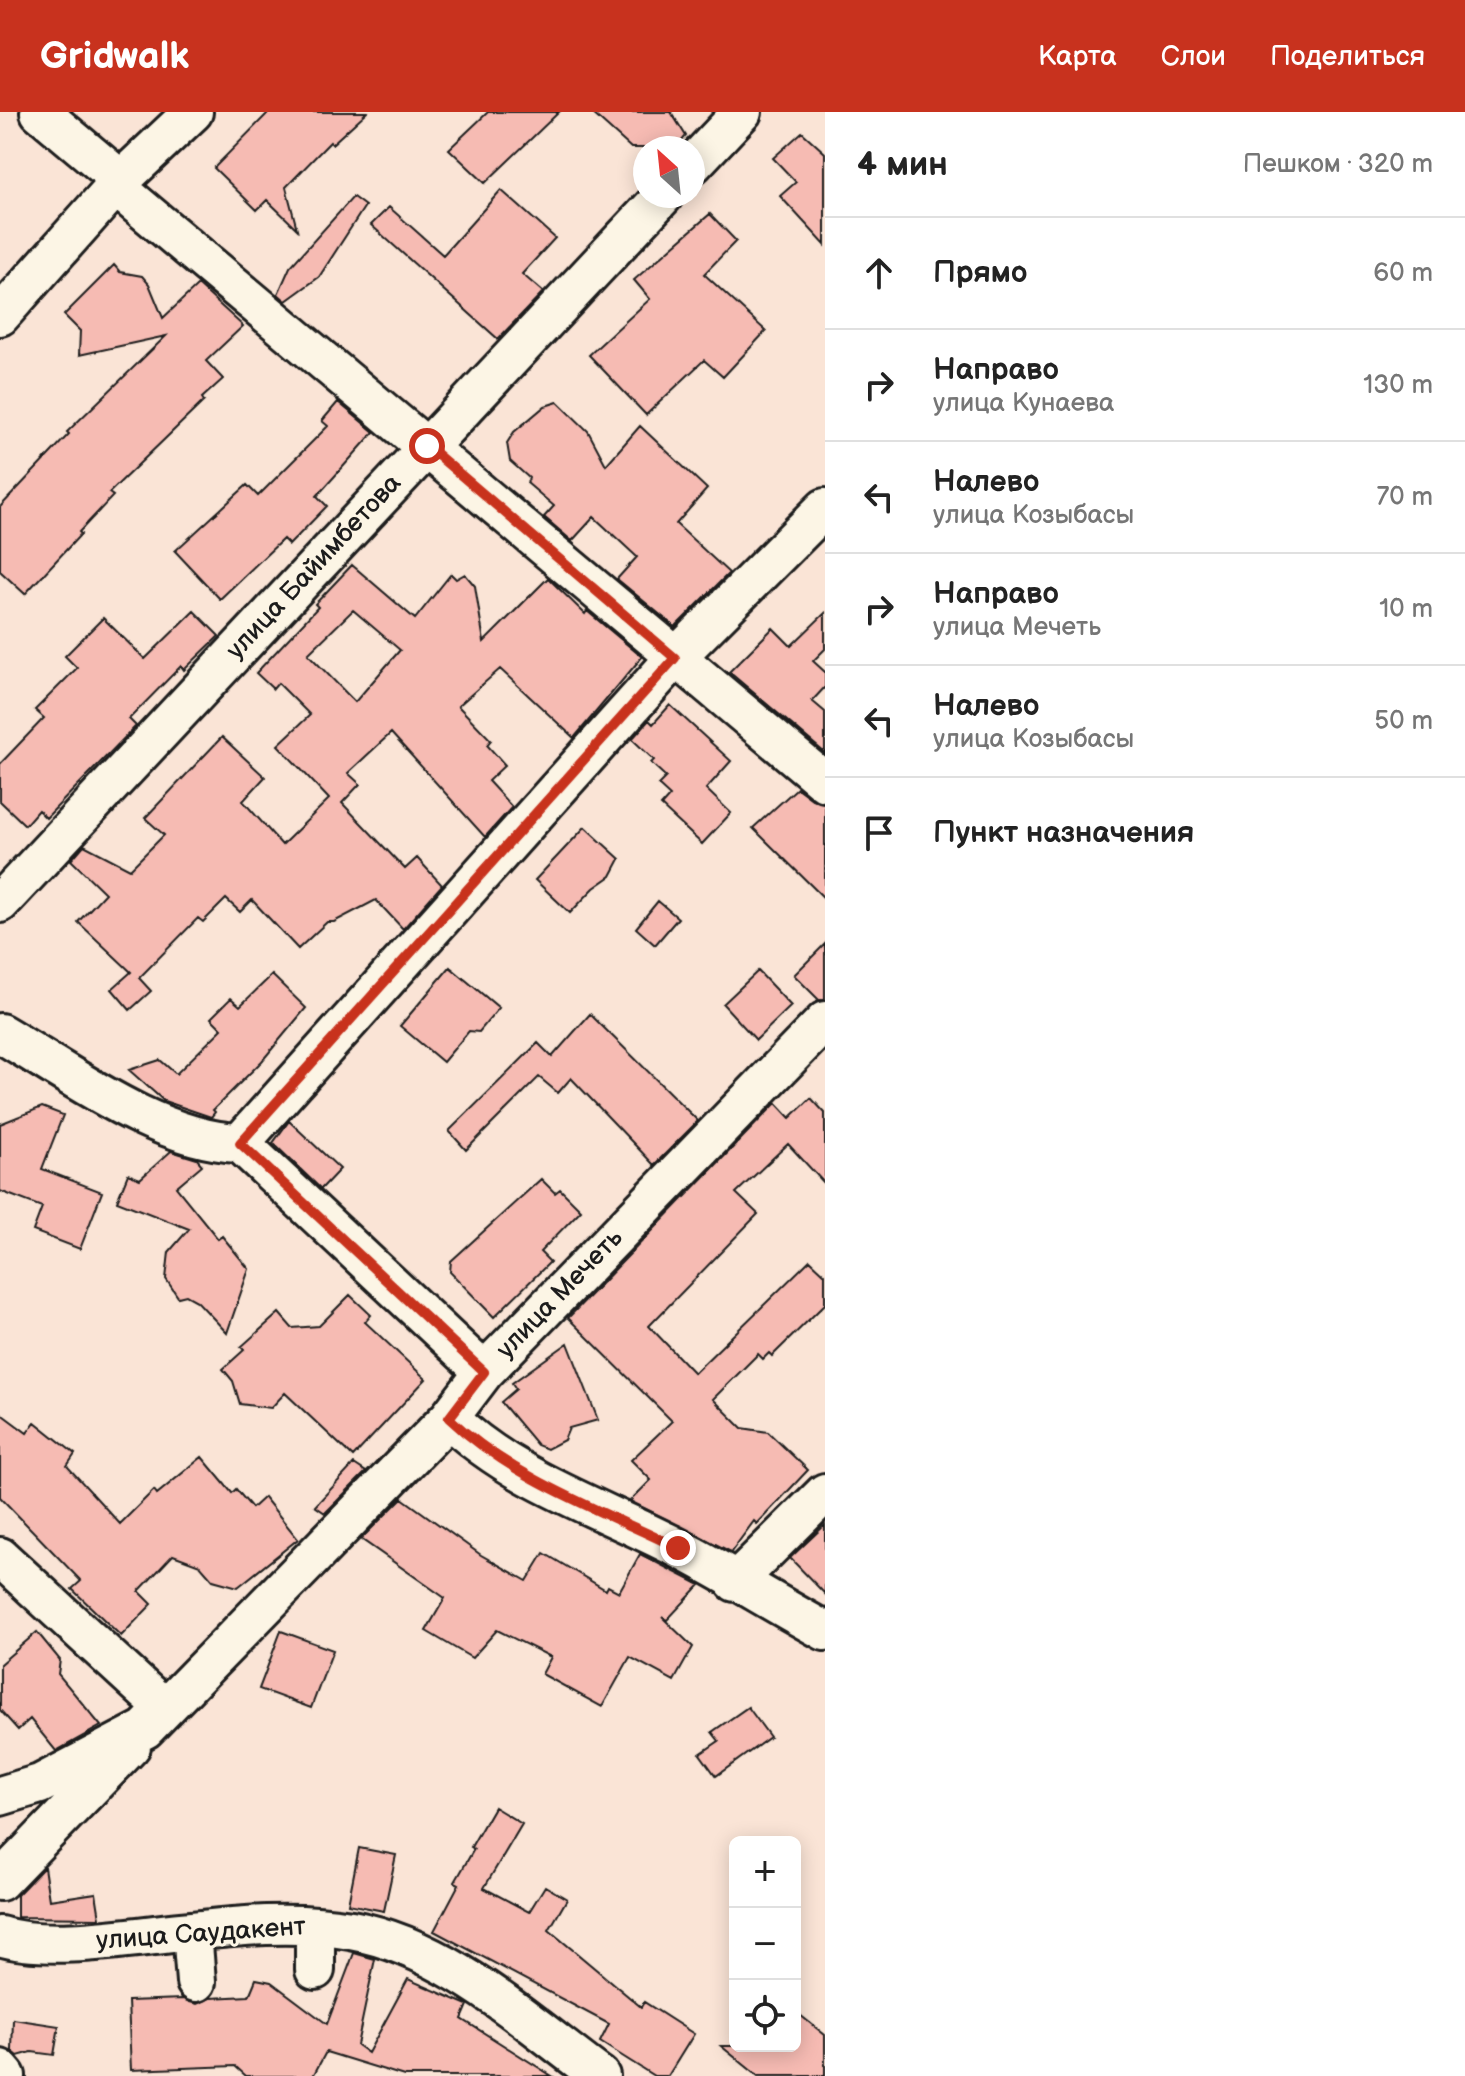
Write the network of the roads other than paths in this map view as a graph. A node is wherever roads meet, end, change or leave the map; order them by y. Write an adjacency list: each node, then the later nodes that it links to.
1 (40, 112): 5 (street)
2 (193, 112): 5 (street)
3 (742, 112): 4 (street)
4 (705, 151)
5 (118, 183): 7 (street); 8 (street)
6 (652, 208): 8 (street, улица Байимбетова)
7 (0, 316)
8 (427, 446): 10 (street); 12 (street, улица Байимбетова)
9 (825, 508): 10 (street)
10 (675, 658): 11 (street); 15 (street)
11 (825, 782)
12 (0, 903)
13 (825, 1021): 16 (street, улица Мечеть)
14 (0, 1033): 15 (street)
15 (226, 1142): 16 (street)
16 (484, 1372): 17 (street, улица Мечеть)
17 (449, 1418): 20 (street); 22 (street, улица Мечеть)
18 (825, 1493): 20 (street)
19 (0, 1557): 22 (street)
20 (735, 1582): 21 (street)
21 (825, 1631)
22 (154, 1718): 23 (street); 24 (street)
23 (0, 1796)
24 (0, 1881)
25 (315, 1926): 26 (street, улица Саудакент); 28 (street); 32 (street, улица Саудакент)
26 (192, 1931): 27 (street, улица Саудакент); 29 (street)
27 (0, 1936)
28 (315, 1970)
29 (196, 1982)
30 (0, 2069): 31 (street)
31 (6, 2076)
32 (600, 2076)

